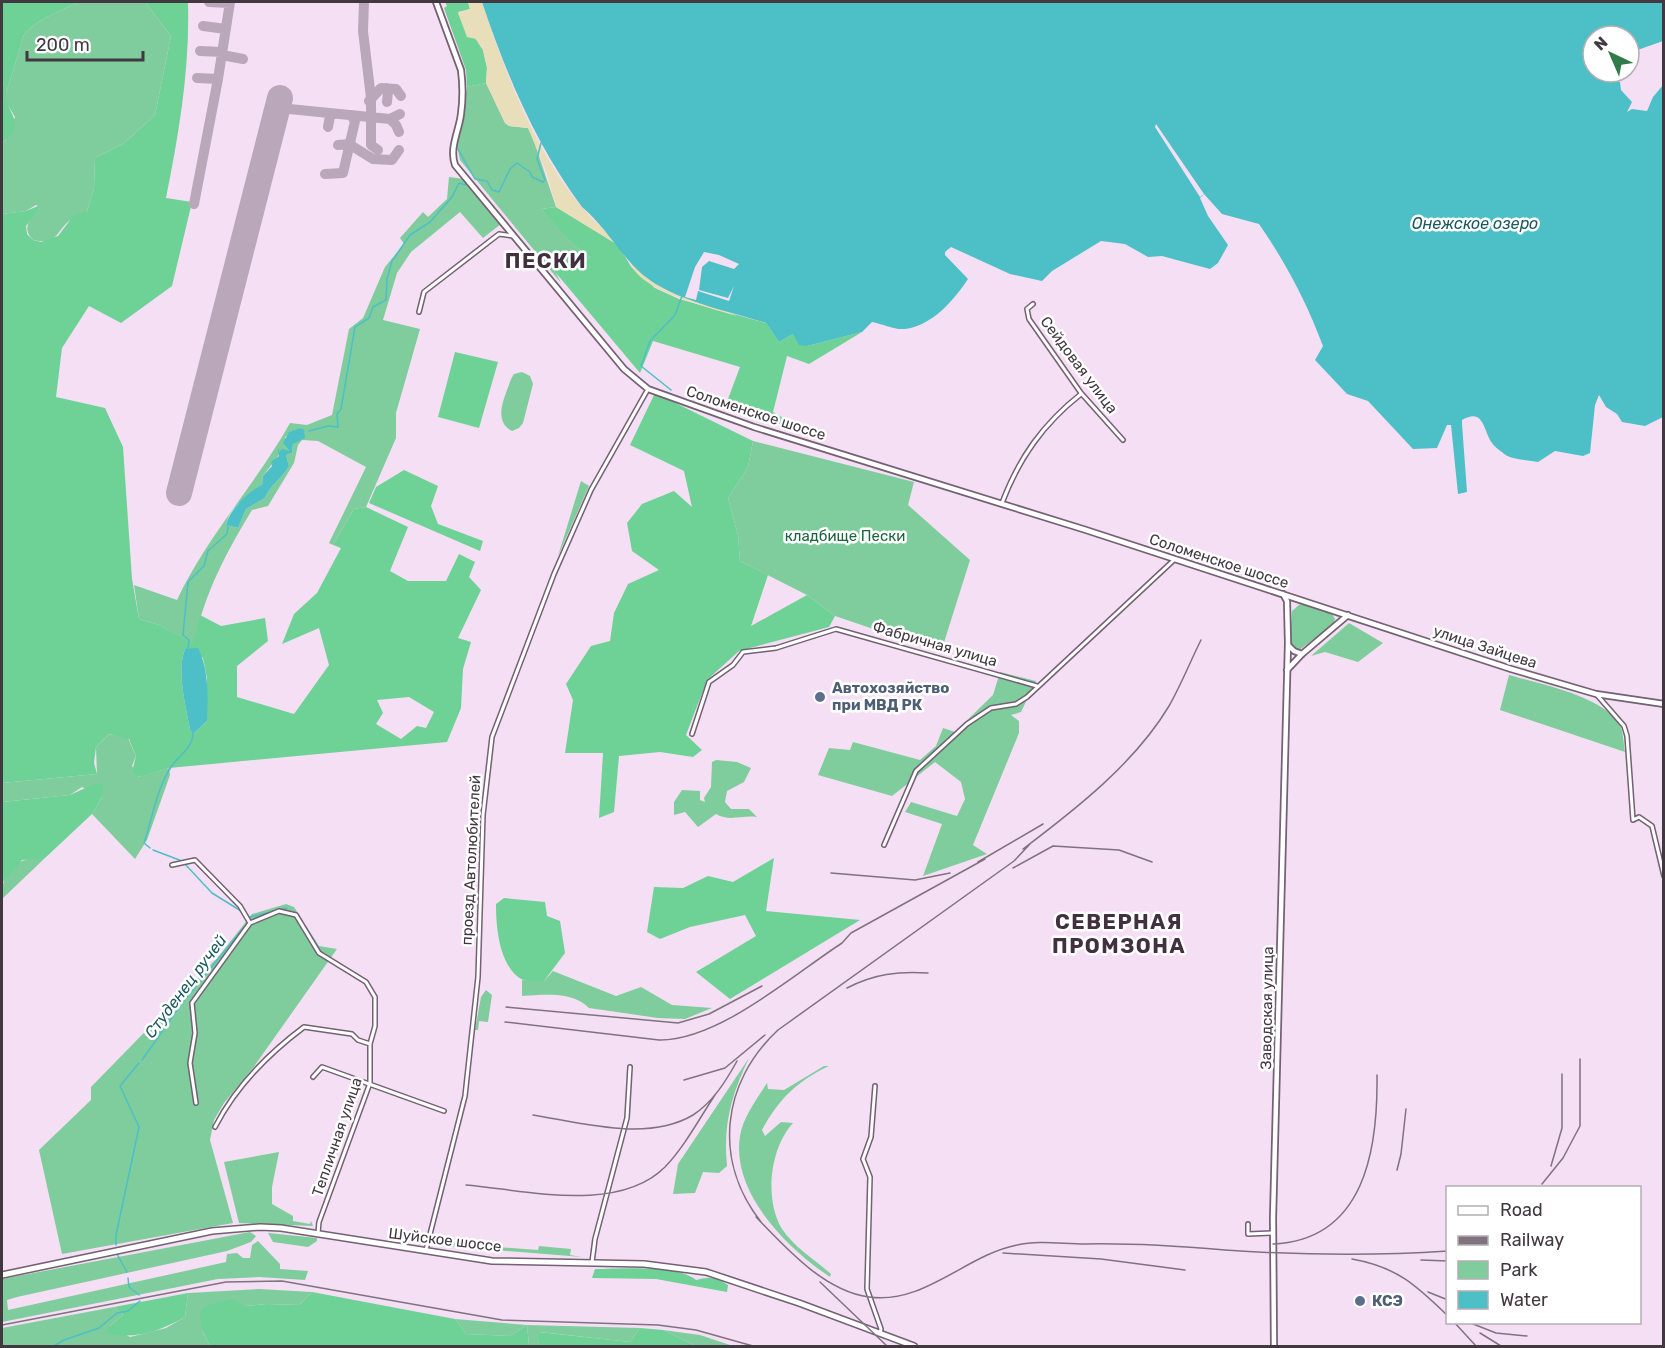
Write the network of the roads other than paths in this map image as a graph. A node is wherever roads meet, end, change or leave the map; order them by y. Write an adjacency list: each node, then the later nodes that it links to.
1 (436, 2): 2 (main road, Соломенское шоссе)
2 (513, 236): 4 (street); 5 (main road, Соломенское шоссе)
3 (1033, 304): 6 (street, Сейдовая улица)
4 (418, 312)
5 (648, 389): 8 (main road, Соломенское шоссе); 38 (street, проезд Автолюбителей)
6 (1081, 393): 7 (street, Сейдовая улица); 8 (street)
7 (1123, 440)
8 (1002, 505): 9 (main road, Соломенское шоссе)
9 (1174, 559): 10 (main road, Соломенское шоссе); 19 (street)
10 (1283, 594): 11 (main road, Соломенское шоссе); 12 (main road, Заводская улица)
11 (1301, 600): 12 (main road); 13 (main road, улица Зайцева)
12 (1288, 608): 16 (main road, Заводская улица)
13 (1334, 611): 14 (main road, улица Зайцева); 15 (main road)
14 (1348, 615): 15 (main road); 20 (main road, улица Зайцева)
15 (1335, 626): 17 (main road)
16 (1288, 643): 17 (main road); 18 (main road, Заводская улица)
17 (1302, 654): 18 (main road)
18 (1287, 670): 37 (main road, Заводская улица)
19 (1037, 686): 22 (street, Фабричная улица); 23 (street)
20 (1596, 694): 21 (main road, улица Зайцева); 25 (street)
21 (1664, 704)
22 (692, 734)
23 (884, 846)
24 (172, 865): 26 (street)
25 (1664, 876)
26 (250, 923): 27 (street, Тепличная улица); 32 (street)
27 (370, 1044): 30 (street, Тепличная улица); 34 (street)
28 (630, 1067): 39 (street)
29 (313, 1077): 30 (street)
30 (370, 1083): 33 (street); 36 (street, Тепличная улица)
31 (874, 1086): 41 (street)
32 (196, 1103)
33 (444, 1111)
34 (215, 1126)
35 (1248, 1224): 37 (street)
36 (318, 1233): 38 (main road, Шуйское шоссе); 40 (main road, Шуйское шоссе)
37 (1274, 1233): 43 (main road, Заводская улица)
38 (426, 1252): 39 (main road, Шуйское шоссе)
39 (592, 1262): 41 (main road, Шуйское шоссе)
40 (2, 1275)
41 (880, 1333): 42 (main road, Шуйское шоссе)
42 (914, 1347)
43 (1274, 1347)

